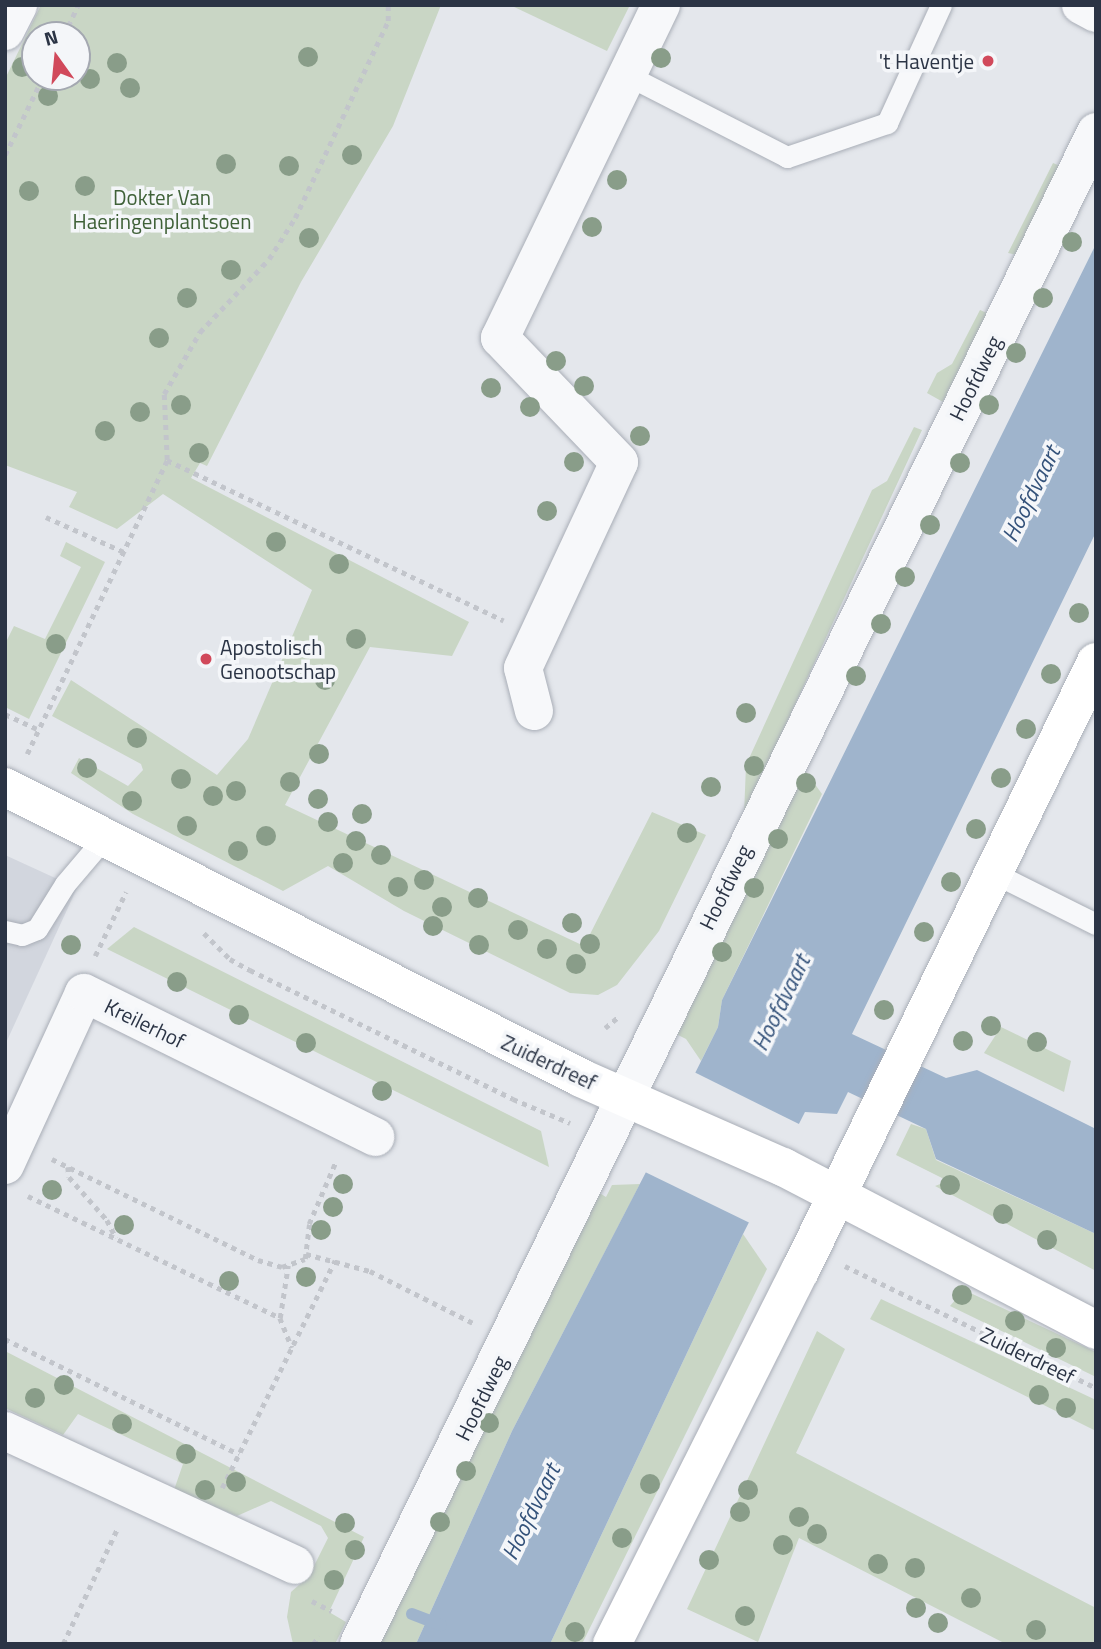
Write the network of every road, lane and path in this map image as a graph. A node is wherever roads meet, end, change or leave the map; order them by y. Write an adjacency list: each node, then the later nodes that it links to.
1 (18, 5): 9 (street)
2 (78, 5): 8 (path)
3 (388, 5): 14 (path)
4 (661, 5): 10 (street)
5 (941, 5): 10 (lane)
6 (1081, 5): 7 (street)
7 (1096, 13)
8 (71, 21)
9 (5, 31)
10 (627, 75): 17 (street)
11 (36, 91): 13 (path)
12 (1096, 132): 30 (street, Hoofdweg)
13 (5, 155)
14 (167, 460): 16 (path); 17 (path)
15 (46, 517): 16 (path)
16 (124, 552): 20 (path)
17 (535, 637): 19 (street)
18 (1096, 662): 23 (street)
19 (534, 711)
20 (5, 714)
21 (5, 787): 22 (street, Zuiderdreef)
22 (104, 838): 26 (lane); 30 (street, Zuiderdreef)
23 (994, 873): 25 (lane); 34 (street)
24 (131, 882): 27 (path)
25 (1096, 924)
26 (5, 931)
27 (84, 993): 31 (street, Kreilerhof); 32 (street, Kreilerhof)
28 (619, 1016): 29 (path)
29 (605, 1028)
30 (625, 1096): 34 (street, Zuiderdreef); 52 (street, Hoofdweg)
31 (364, 1131): 36 (path)
32 (13, 1165): 33 (path); 35 (path)
33 (68, 1167): 35 (path); 38 (path)
34 (836, 1194): 42 (street, Zuiderdreef); 53 (street)
35 (117, 1239): 40 (path)
36 (306, 1254): 37 (path); 38 (path)
37 (335, 1260): 41 (path); 44 (path)
38 (288, 1266): 40 (path)
39 (846, 1268): 45 (path, Zuiderdreef)
40 (280, 1318): 44 (path)
41 (480, 1326)
42 (1096, 1330)
43 (5, 1339): 47 (path)
44 (292, 1348): 47 (path)
45 (1096, 1388)
46 (5, 1431): 48 (street)
47 (239, 1454): 49 (path)
48 (134, 1493): 49 (street); 51 (path)
49 (205, 1525): 50 (street)
50 (295, 1565)
51 (63, 1644)
52 (359, 1644)
53 (612, 1644)

